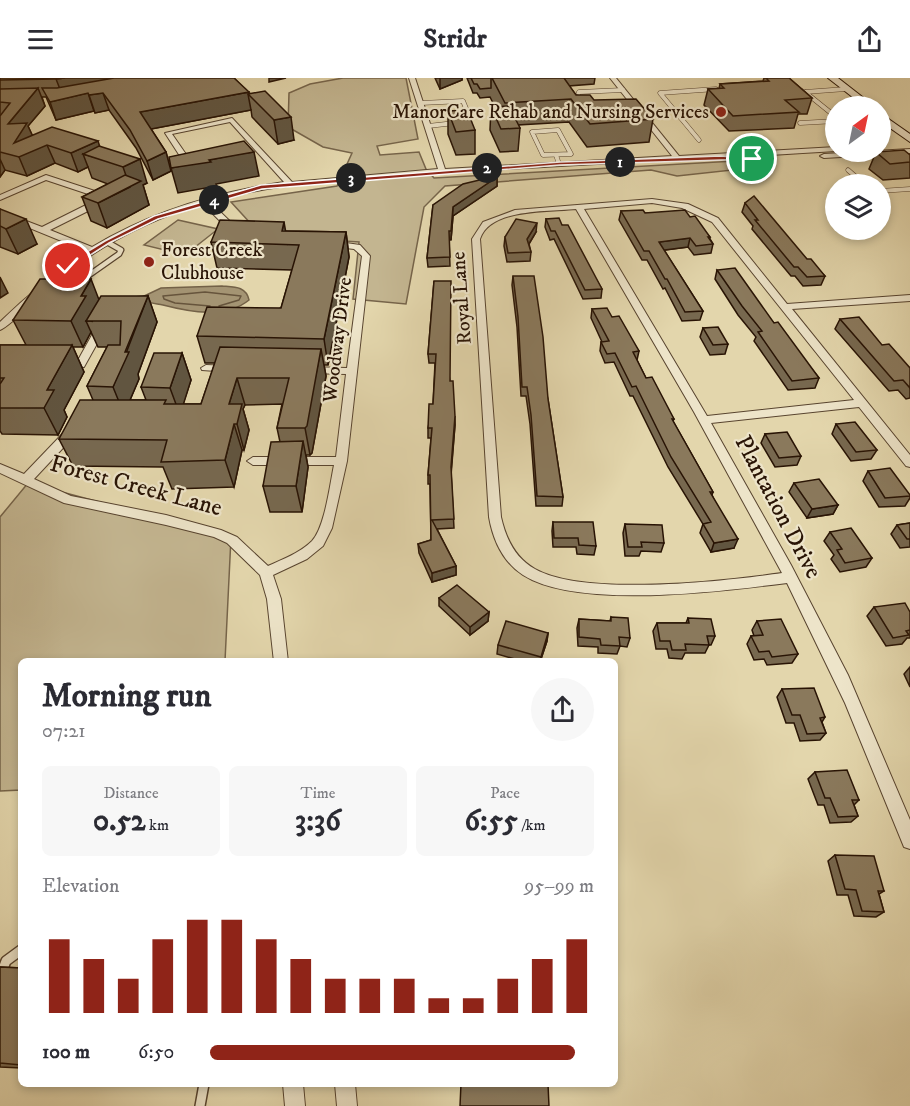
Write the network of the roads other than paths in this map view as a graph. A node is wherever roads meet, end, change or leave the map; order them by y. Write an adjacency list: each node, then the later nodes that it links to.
1 (412, 78): 12 (street)
2 (613, 78): 7 (street)
3 (832, 78): 6 (street)
4 (791, 88): 9 (lane)
5 (724, 89): 24 (lane)
6 (846, 89): 9 (lane); 10 (street)
7 (623, 90): 8 (lane); 15 (street)
8 (598, 91): 11 (lane); 13 (lane)
9 (805, 92): 14 (lane)
10 (855, 96)
11 (603, 99)
12 (421, 103): 18 (lane); 22 (street)
13 (584, 104)
14 (825, 109)
15 (641, 112): 16 (lane); 33 (street)
16 (632, 113)
17 (825, 120): 20 (lane)
18 (471, 122)
19 (460, 123): 22 (lane)
20 (800, 123)
21 (891, 125): 23 (street)
22 (428, 126): 37 (street)
23 (910, 139)
24 (699, 140)
25 (910, 144): 26 (street)
26 (891, 145)
27 (825, 150): 32 (street)
28 (910, 150): 32 (street)
29 (259, 151): 30 (street); 34 (street); 39 (street)
30 (248, 153)
31 (556, 155): 31 (lane); 35 (lane)
32 (721, 157): 33 (street)
33 (678, 159): 35 (street)
34 (202, 163)
35 (560, 164): 37 (street)
36 (848, 170): 38 (lane)
37 (442, 171): 39 (street)
38 (853, 174)
39 (289, 183): 43 (street)
40 (910, 189): 41 (lane)
41 (891, 190)
42 (0, 198): 46 (street)
43 (206, 202): 47 (street); 48 (street)
44 (579, 207): 53 (street, Royal Lane); 63 (street, Plantation Drive); 70 (street, Royal Lane)
45 (0, 213): 46 (street)
46 (43, 230): 50 (street)
47 (249, 238)
48 (107, 242): 50 (street); 51 (lane)
49 (326, 244): 60 (street, Woodway Drive)
50 (92, 250): 55 (street)
51 (82, 280)
52 (910, 298): 53 (street)
53 (786, 307): 61 (street, Royal Lane)
54 (110, 311): 56 (street)
55 (0, 327)
56 (57, 364)
57 (206, 368): 58 (street)
58 (240, 369)
59 (296, 370): 60 (street)
60 (352, 371): 65 (street, Woodway Drive)
61 (861, 403): 63 (street); 66 (street, Royal Lane)
62 (83, 419): 68 (street)
63 (705, 420): 70 (street, Plantation Drive)
64 (253, 461): 65 (street)
65 (341, 461): 69 (street, Woodway Drive)
66 (910, 463)
67 (0, 468): 68 (street, Forest Creek Lane)
68 (25, 481): 69 (street, Forest Creek Lane)
69 (266, 573): 71 (street, Forest Creek Lane)
70 (790, 577): 72 (street, Plantation Drive)
71 (281, 658)
72 (910, 841)
73 (18, 953): 74 (lane)
74 (0, 977)
75 (203, 1087): 78 (lane)
76 (293, 1087): 79 (street)
77 (345, 1087): 80 (street)
78 (200, 1106)
79 (295, 1106)
80 (348, 1106)

